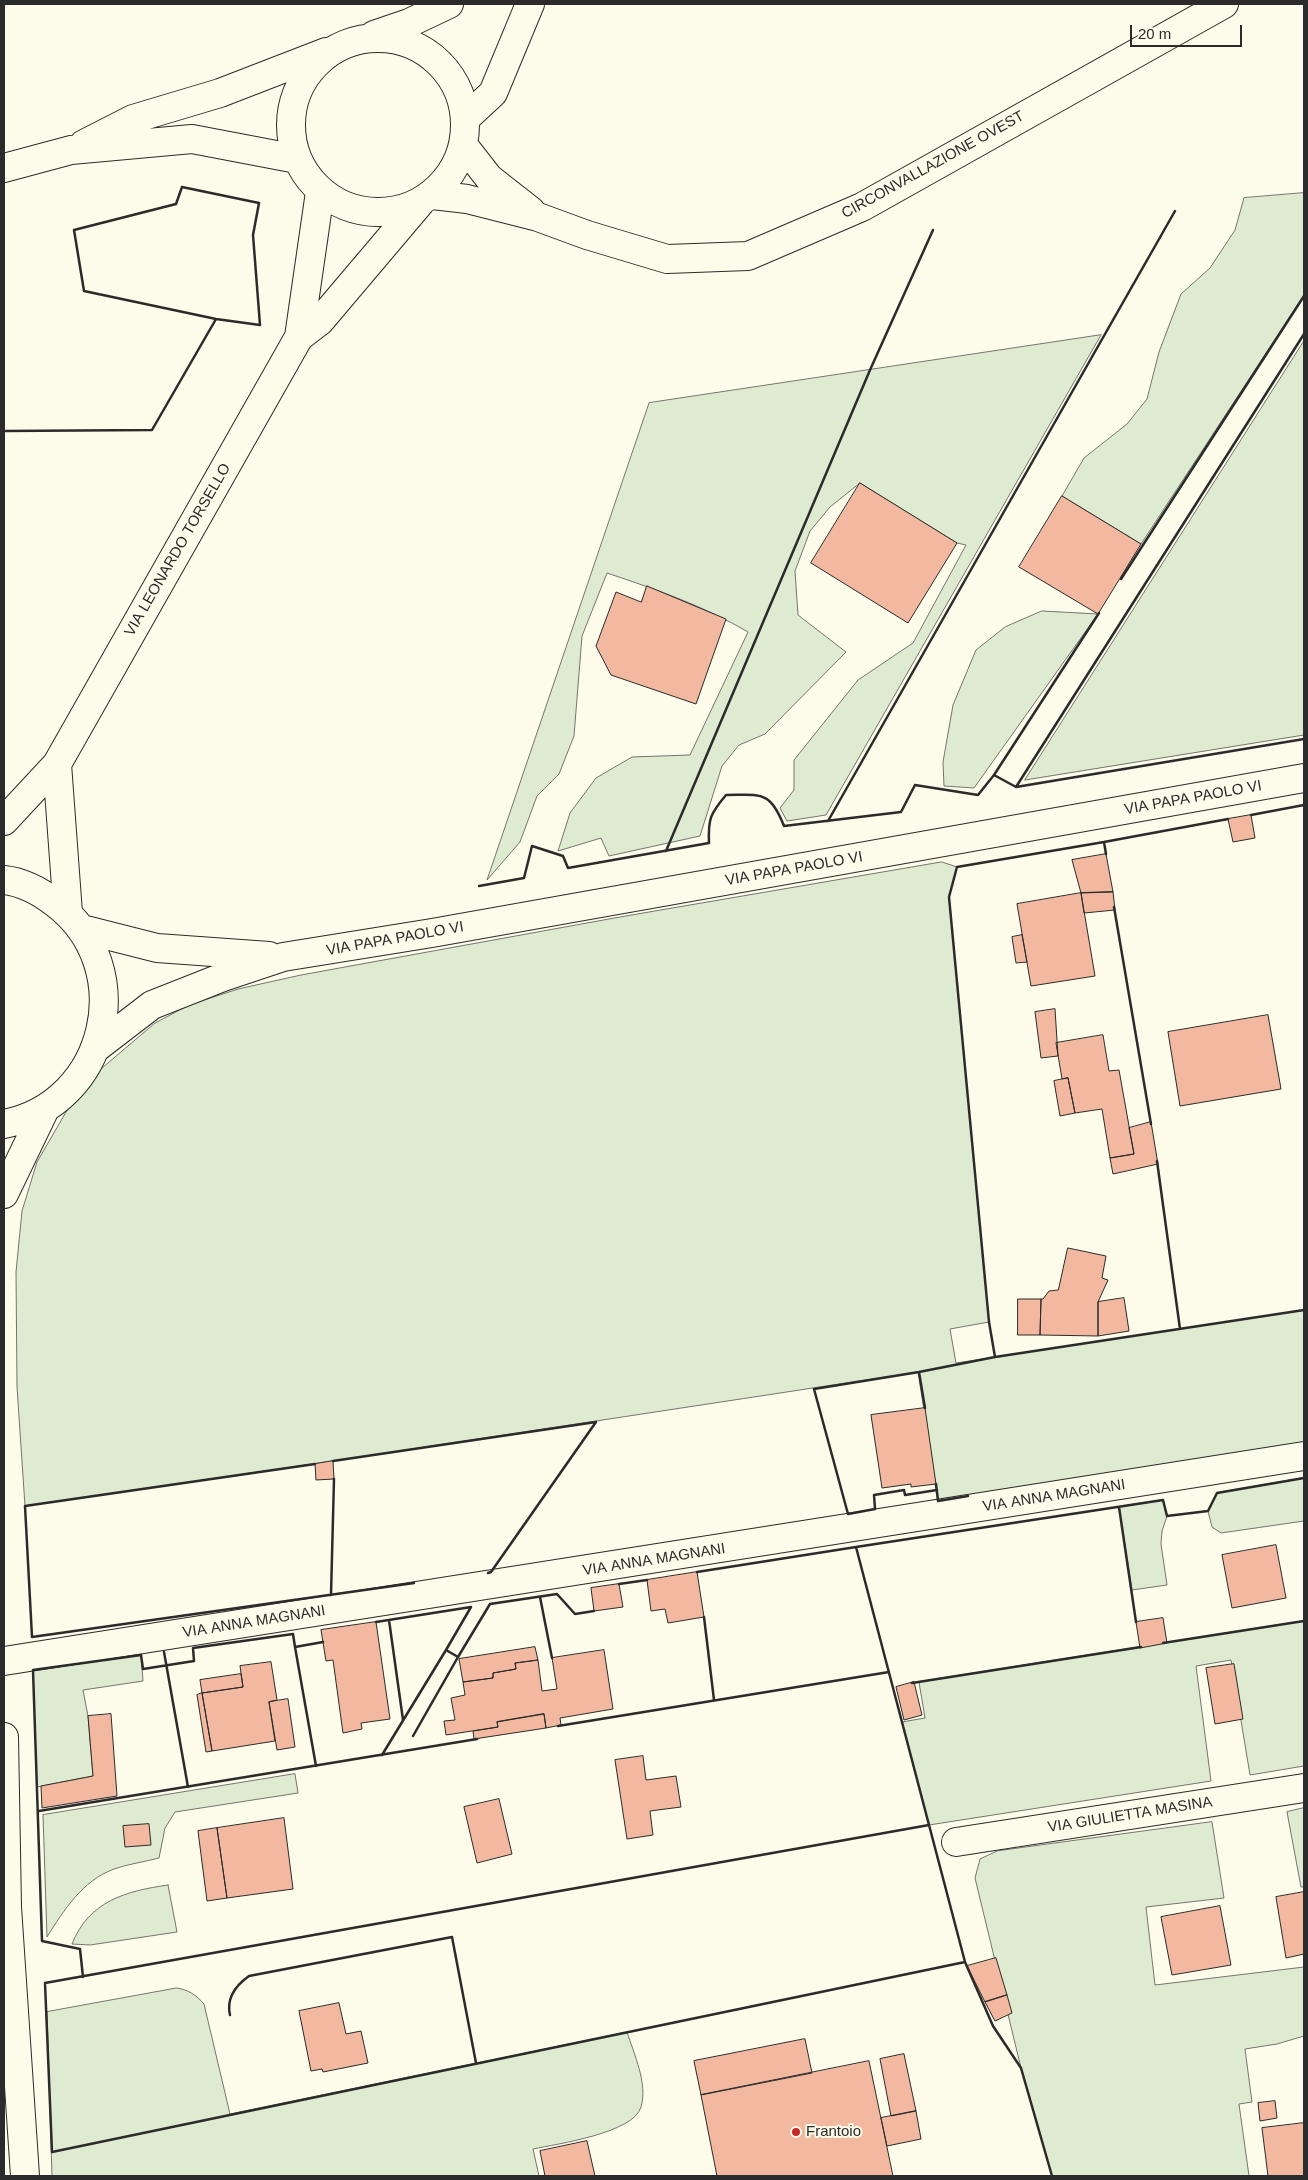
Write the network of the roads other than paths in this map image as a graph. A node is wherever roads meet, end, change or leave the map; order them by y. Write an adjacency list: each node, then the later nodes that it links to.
1 (449, 4): 4 (street)
2 (530, 4): 6 (street)
3 (1224, 4): 13 (street, CIRCONVALLAZIONE OVEST)
4 (368, 38): 5 (street); 6 (street)
5 (334, 49): 8 (street); 9 (street)
6 (466, 118): 7 (street)
7 (464, 146): 12 (street); 13 (street)
8 (71, 150): 9 (street); 10 (street)
9 (297, 159): 11 (street)
10 (4, 168)
11 (320, 192): 12 (street); 14 (street)
12 (426, 199): 13 (street); 14 (street)
13 (538, 216)
14 (300, 336): 15 (street, VIA LEONARDO TORSELLO)
15 (57, 764): 17 (street, VIA LEONARDO TORSELLO); 19 (street)
16 (1304, 778): 20 (street, VIA PAPA PAOLO VI)
17 (4, 821)
18 (4, 880): 19 (street)
19 (75, 921): 20 (street, VIA PAPA PAOLO VI); 21 (street)
20 (283, 957): 21 (street, VIA PAPA PAOLO VI)
21 (96, 1048): 22 (street)
22 (45, 1109): 23 (street); 24 (street)
23 (4, 1124)
24 (4, 1194)
25 (1304, 1456): 26 (street, VIA ANNA MAGNANI)
26 (4, 1661)
27 (4, 1737): 30 (street)
28 (1304, 1788): 29 (street, VIA GIULIETTA MASINA)
29 (956, 1842)
30 (25, 2176)

